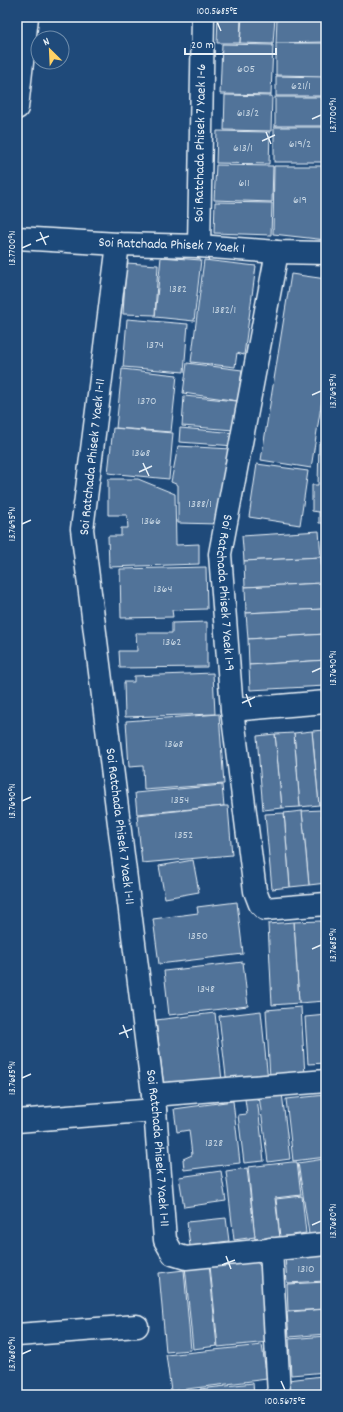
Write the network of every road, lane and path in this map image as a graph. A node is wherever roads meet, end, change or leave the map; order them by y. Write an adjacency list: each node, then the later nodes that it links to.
1 (27, 17): 3 (street)
2 (203, 17): 6 (street, Soi Ratchada Phisek 7 Yaek 1-6)
3 (17, 108)
4 (17, 238): 5 (street, Soi Ratchada Phisek 7 Yaek 1)
5 (118, 244): 6 (street, Soi Ratchada Phisek 7 Yaek 1); 13 (street, Soi Ratchada Phisek 7 Yaek 1-11)
6 (199, 246): 7 (street, Soi Ratchada Phisek 7 Yaek 1)
7 (277, 252): 8 (street, Soi Ratchada Phisek 7 Yaek 1); 10 (street, Soi Ratchada Phisek 7 Yaek 1-9)
8 (326, 253)
9 (326, 702): 10 (street)
10 (232, 710): 11 (street, Soi Ratchada Phisek 7 Yaek 1-9)
11 (326, 904)
12 (326, 1081): 13 (street)
13 (154, 1103): 14 (street); 16 (street, Soi Ratchada Phisek 7 Yaek 1-11)
14 (17, 1122)
15 (326, 1244): 16 (street, Soi Ratchada Phisek 7 Yaek 1-11)
16 (271, 1249): 19 (street)
17 (137, 1326): 18 (street)
18 (17, 1335)
19 (279, 1395)

